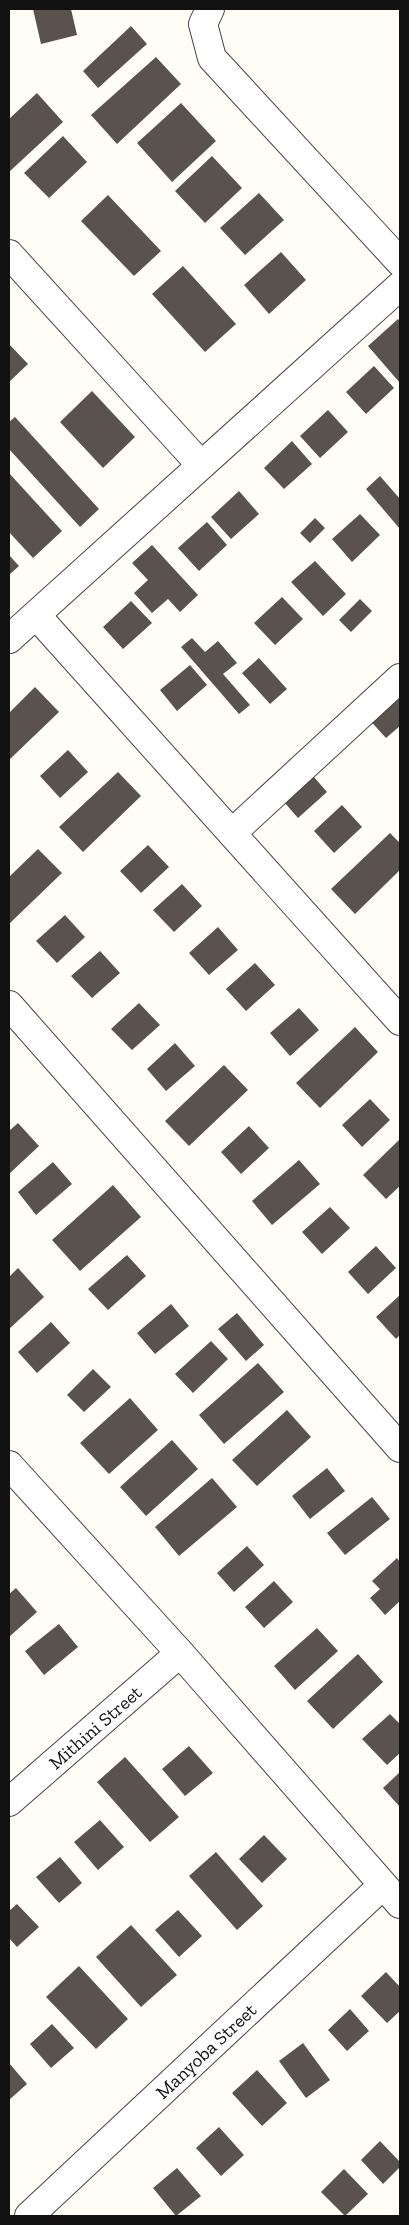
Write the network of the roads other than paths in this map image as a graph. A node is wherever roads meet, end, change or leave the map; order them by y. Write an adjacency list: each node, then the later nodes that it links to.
1 (210, 9): 3 (street)
2 (9, 254): 5 (street)
3 (400, 262)
4 (400, 286): 5 (street)
5 (201, 465): 6 (street)
6 (36, 615): 7 (street); 9 (street)
7 (9, 639)
8 (400, 678): 9 (street)
9 (232, 833): 11 (street)
10 (9, 1005): 12 (street)
11 (400, 1020)
12 (400, 1448)
13 (9, 1464): 14 (street)
14 (180, 1652): 15 (street, Mithini Street); 16 (street)
15 (9, 1802)
16 (392, 1894): 17 (street, Manyoba Street)
17 (29, 2216)

